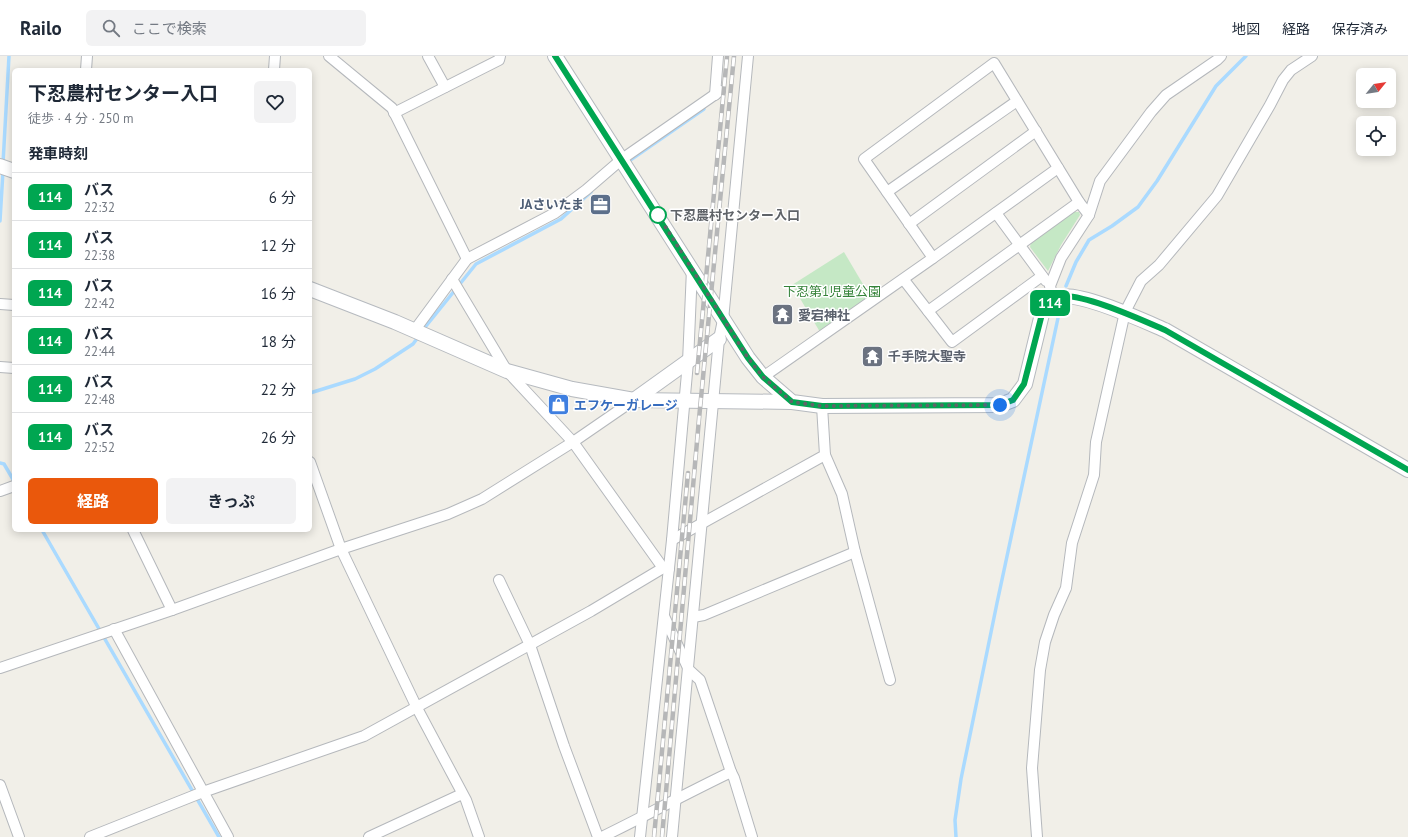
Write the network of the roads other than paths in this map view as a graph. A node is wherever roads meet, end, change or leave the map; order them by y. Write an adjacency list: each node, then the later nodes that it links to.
1 (87, 56): 11 (street)
2 (275, 56): 12 (street)
3 (329, 56): 15 (street)
4 (428, 56): 13 (street)
5 (500, 56): 13 (street)
6 (555, 56): 17 (main road)
7 (718, 56): 17 (street)
8 (748, 56): 40 (street)
9 (1221, 56): 24 (street)
10 (1312, 56): 39 (street)
11 (86, 68)
12 (274, 68)
13 (445, 87): 15 (street)
14 (1018, 101): 16 (street); 21 (street); 21 (street)
15 (394, 113): 28 (street)
16 (1036, 131): 19 (street); 25 (street)
17 (624, 162): 28 (street); 29 (main road)
18 (0, 166): 20 (main road)
19 (1058, 168): 22 (street); 23 (street)
20 (12, 170)
21 (887, 192): 25 (street)
22 (1079, 202): 24 (street); 26 (street)
23 (996, 213): 26 (street); 27 (street)
24 (1089, 215): 33 (street)
25 (909, 224): 27 (street)
26 (1020, 246): 30 (street); 38 (street)
27 (933, 258): 32 (street)
28 (468, 259): 31 (street)
29 (692, 269): 40 (main road); 43 (street)
30 (1042, 276): 33 (street); 38 (street)
31 (452, 279): 41 (street); 46 (street)
32 (904, 280): 38 (street); 47 (street)
33 (1050, 286): 35 (street)
34 (312, 290): 41 (main road)
35 (1053, 300): 39 (main road); 52 (main road)
36 (0, 304): 37 (street)
37 (12, 305)
38 (928, 311)
39 (1125, 312): 56 (main road); 91 (street)
40 (723, 320): 42 (street); 47 (main road)
41 (414, 331): 46 (main road)
42 (719, 339): 43 (main road); 50 (street)
43 (688, 362): 48 (main road); 49 (street)
44 (0, 367): 45 (street)
45 (12, 368)
46 (507, 371): 48 (main road); 53 (street)
47 (763, 377): 51 (main road)
48 (634, 400): 49 (main road); 53 (street)
49 (684, 401): 50 (main road); 61 (street)
50 (714, 401): 51 (main road); 59 (street)
51 (792, 402): 52 (main road)
52 (822, 406): 54 (street)
53 (572, 442): 62 (street); 64 (street)
54 (825, 455): 59 (street); 63 (street)
55 (312, 468): 62 (street)
56 (1408, 470)
57 (12, 487): 58 (street)
58 (0, 491)
59 (703, 524): 61 (street); 68 (street)
60 (134, 532): 66 (street)
61 (672, 540): 64 (street)
62 (341, 549): 66 (street); 74 (street)
63 (855, 552): 68 (street); 73 (street)
64 (666, 568): 67 (street); 70 (street)
65 (500, 580): 70 (street)
66 (172, 610): 69 (street)
67 (664, 616): 72 (street); 80 (street)
68 (693, 617): 72 (street)
69 (114, 629): 71 (street); 77 (street)
70 (530, 645): 74 (street); 86 (street)
71 (0, 668)
72 (689, 670): 75 (street); 79 (street)
73 (890, 680)
74 (417, 708): 77 (street); 78 (street)
75 (731, 772): 79 (street); 90 (street)
76 (0, 785): 81 (street)
77 (203, 792): 82 (street); 83 (street)
78 (462, 794): 84 (street); 85 (street)
79 (676, 799): 80 (street); 89 (street)
80 (642, 818): 87 (street); 88 (street)
81 (19, 837)
82 (90, 837)
83 (228, 837)
84 (369, 837)
85 (479, 837)
86 (598, 837)
87 (602, 837)
88 (640, 837)
89 (672, 837)
90 (752, 837)
91 (1037, 837)

